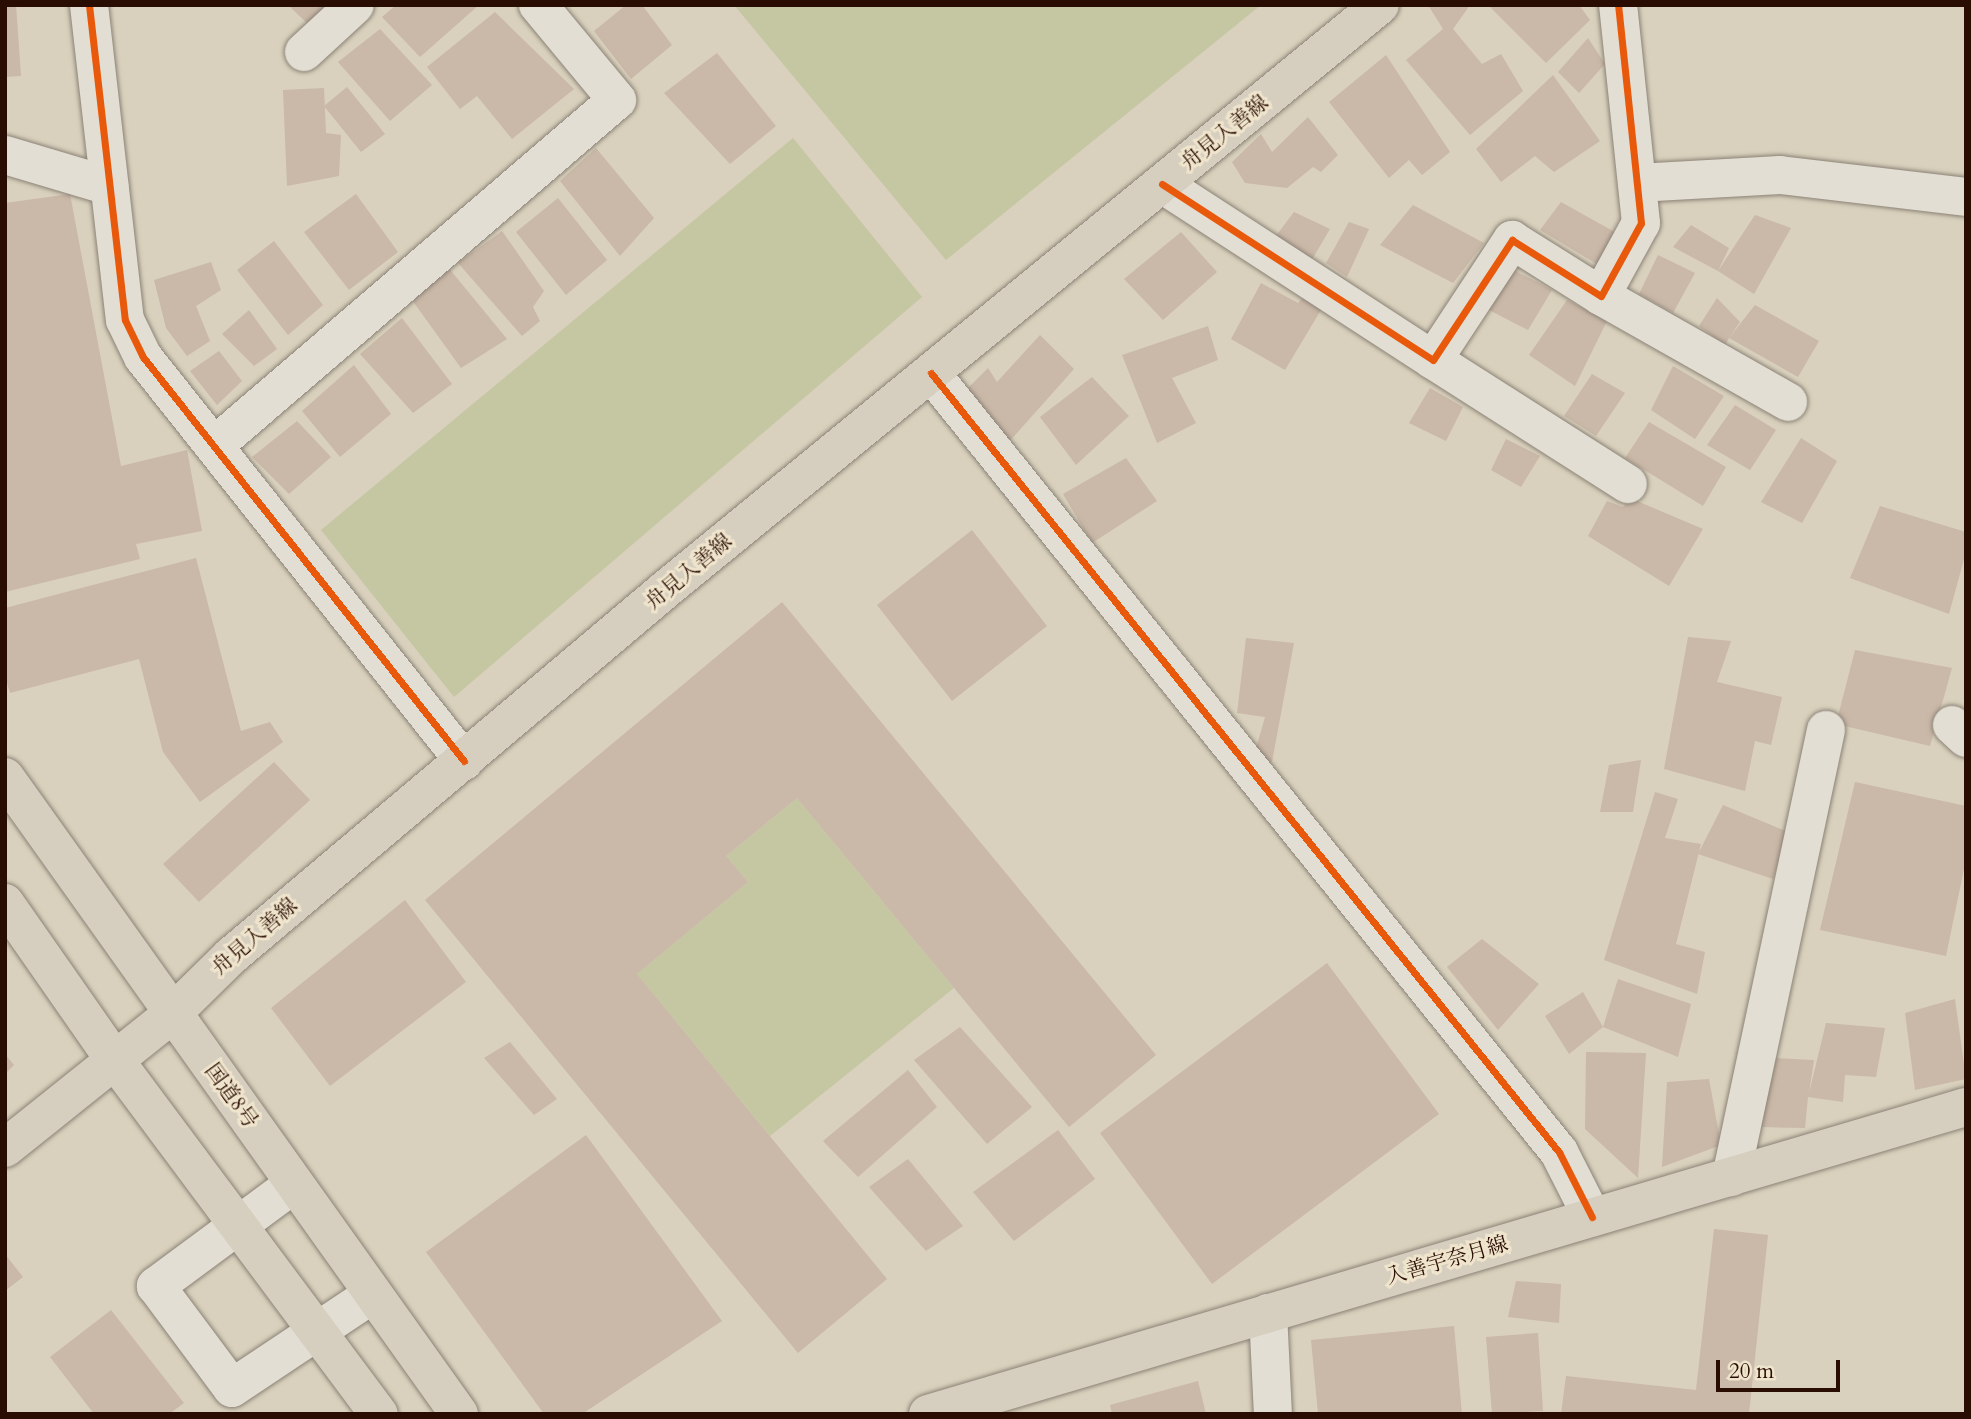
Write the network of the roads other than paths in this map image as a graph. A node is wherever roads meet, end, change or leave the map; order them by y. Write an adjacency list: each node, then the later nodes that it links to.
1 (89, 5): 10 (street)
2 (355, 5): 6 (street)
3 (538, 5): 16 (street)
4 (1380, 5): 9 (main road, 舟見入善線)
5 (1618, 5): 8 (street)
6 (304, 52)
7 (5, 155): 10 (street)
8 (1637, 183): 11 (street); 12 (street)
9 (1162, 184): 13 (street); 14 (main road, 舟見入善線)
10 (109, 186): 16 (street)
11 (1966, 197)
12 (1601, 296): 13 (street); 15 (street)
13 (1433, 360): 17 (street)
14 (931, 373): 19 (main road, 舟見入善線); 28 (street)
15 (1788, 402)
16 (214, 446): 19 (street)
17 (1628, 484)
18 (1826, 730): 26 (street)
19 (464, 761): 22 (main road, 舟見入善線)
20 (5, 777): 22 (main road, 国道8号)
21 (5, 903): 23 (main road)
22 (172, 1014): 23 (main road, 舟見入善線); 27 (main road, 国道8号)
23 (114, 1059): 25 (main road, 舟見入善線); 31 (main road)
24 (1966, 1107): 26 (main road, 入善宇奈月線)
25 (5, 1147)
26 (1731, 1177): 28 (main road, 入善宇奈月線)
27 (294, 1184): 29 (main road, 国道8号); 29 (street)
28 (1592, 1217): 30 (main road, 入善宇奈月線)
29 (373, 1294): 32 (main road, 国道8号)
30 (1268, 1313): 33 (main road, 入善宇奈月線); 34 (street)
31 (379, 1414)
32 (459, 1414)
33 (928, 1414)
34 (1273, 1414)

